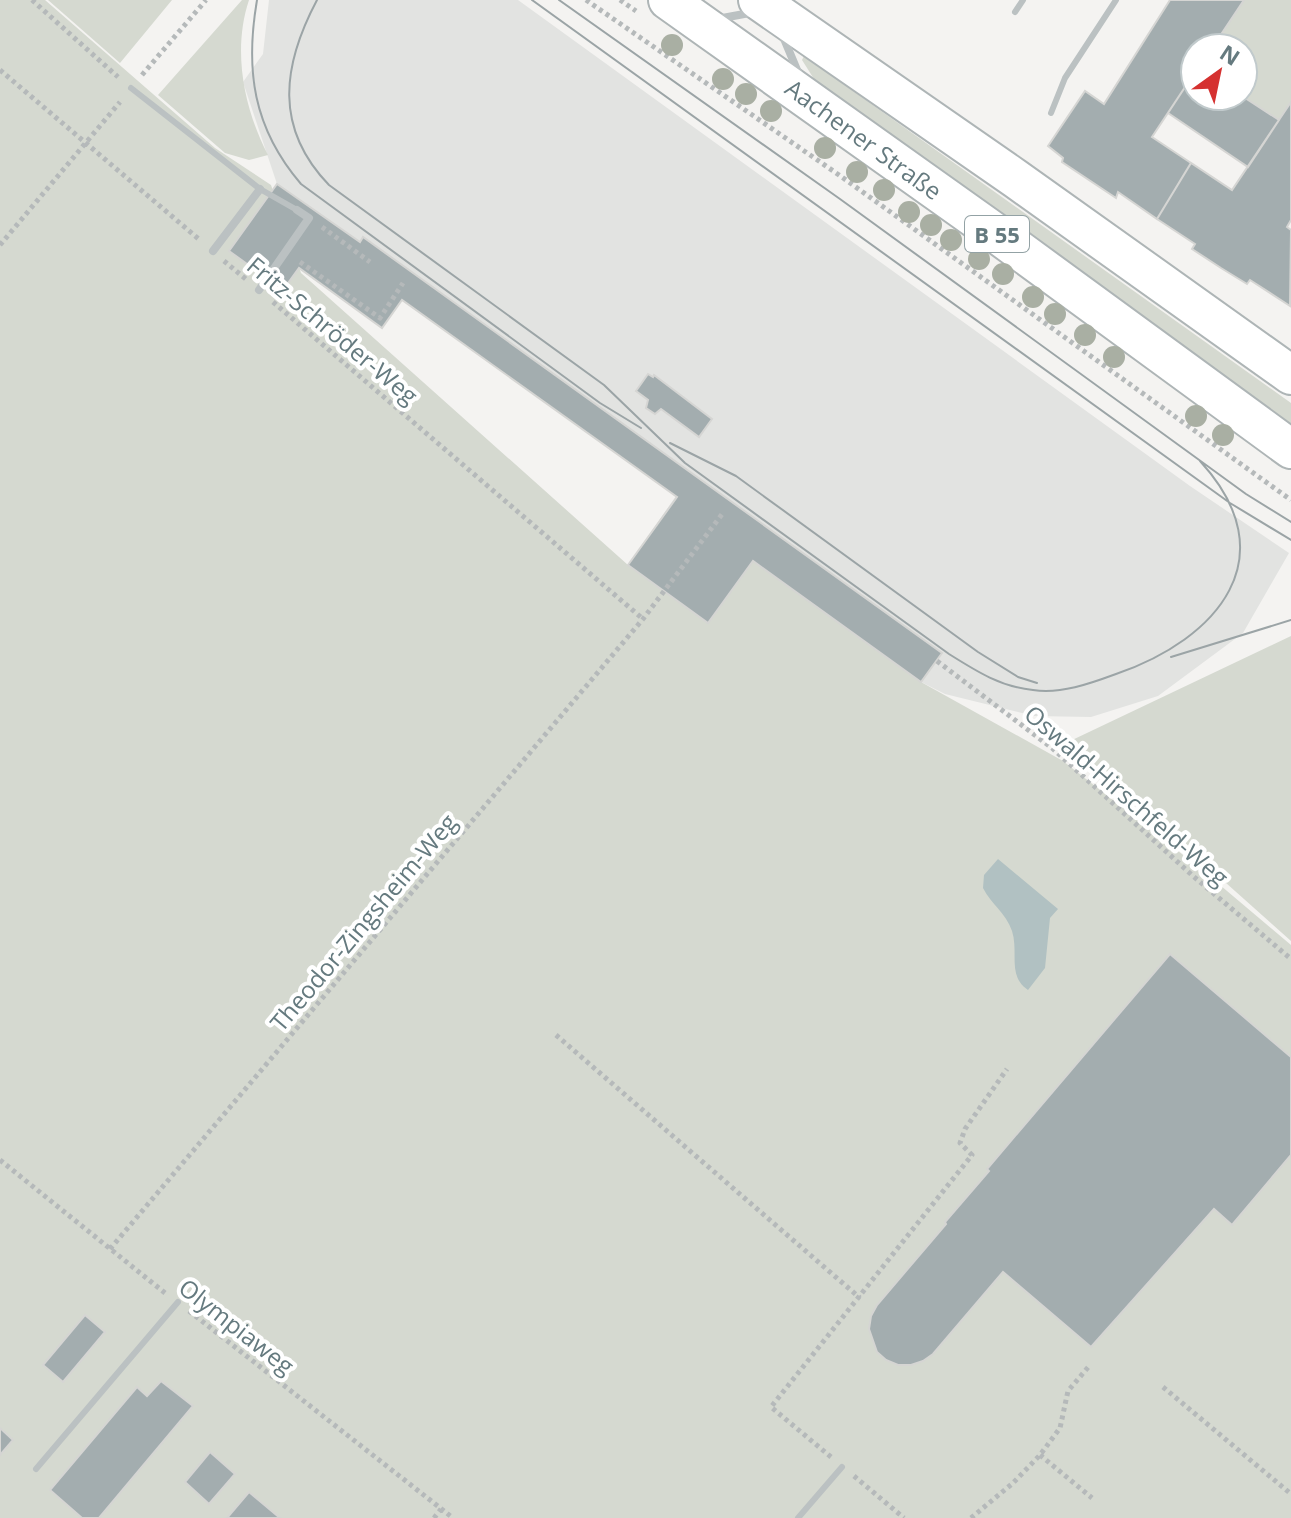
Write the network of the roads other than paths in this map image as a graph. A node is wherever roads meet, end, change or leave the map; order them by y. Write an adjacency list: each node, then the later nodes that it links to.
1 (668, 0): 6 (main road, Aachener Straße / B 55)
2 (1023, 0): 5 (lane)
3 (1116, 0): 9 (lane)
4 (768, 3): 6 (street); 8 (street); 14 (main road, B 55)
5 (1015, 12)
6 (700, 22): 8 (main road, Aachener Straße / B 55)
7 (131, 88): 10 (lane)
8 (809, 100): 15 (main road, Aachener Straße / B 55)
9 (1051, 113)
10 (260, 189): 11 (lane); 12 (street)
11 (297, 210): 13 (street)
12 (213, 251)
13 (259, 290)
14 (1291, 375)
15 (1291, 449)
16 (178, 1302): 18 (lane)
17 (842, 1467): 19 (lane)
18 (36, 1469)
19 (798, 1518)

